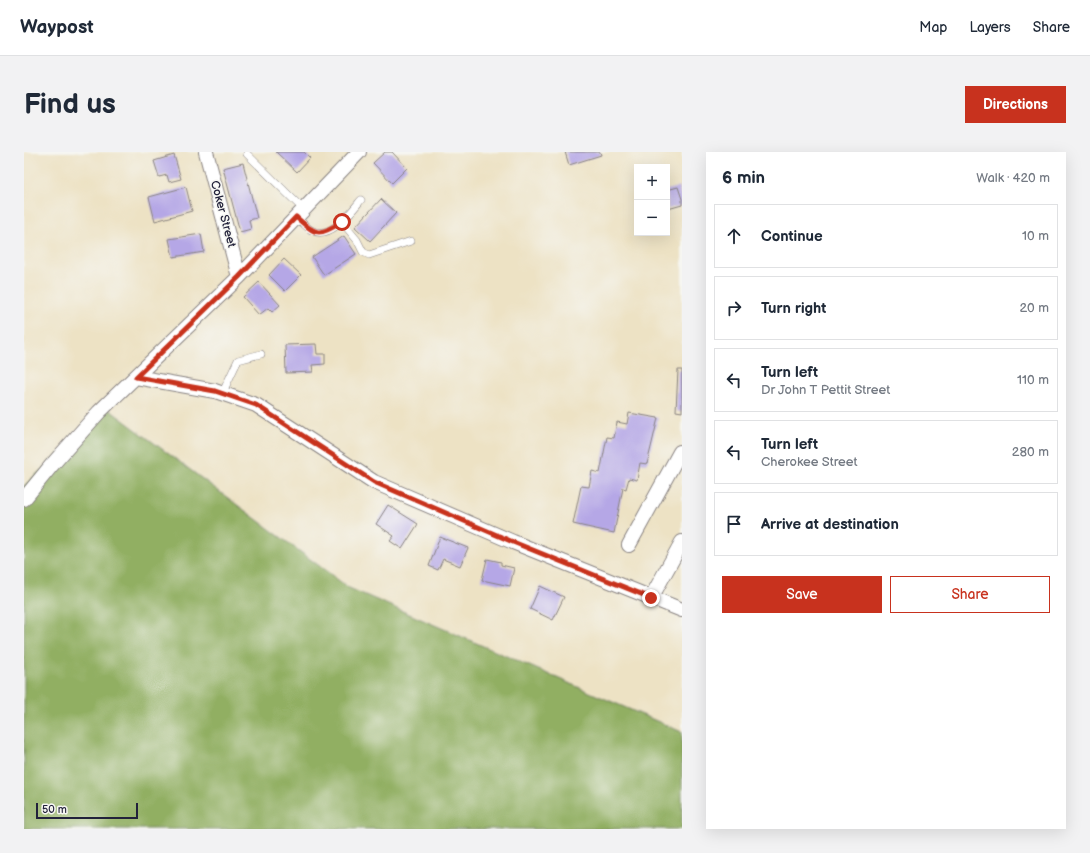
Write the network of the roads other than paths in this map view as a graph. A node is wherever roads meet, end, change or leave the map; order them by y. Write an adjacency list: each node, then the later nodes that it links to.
1 (206, 152): 8 (street, Coker Street)
2 (359, 152): 5 (street)
3 (247, 154): 5 (lane)
4 (361, 200): 6 (lane)
5 (300, 214): 6 (lane); 8 (street)
6 (342, 222): 7 (lane)
7 (411, 241)
8 (239, 277): 10 (street)
9 (261, 354): 11 (lane)
10 (136, 377): 11 (street); 14 (street)
11 (222, 394): 17 (street)
12 (681, 451): 13 (street); 16 (street)
13 (682, 470)
14 (24, 499)
15 (682, 542): 17 (street)
16 (629, 545)
17 (651, 598): 18 (street)
18 (682, 610)

